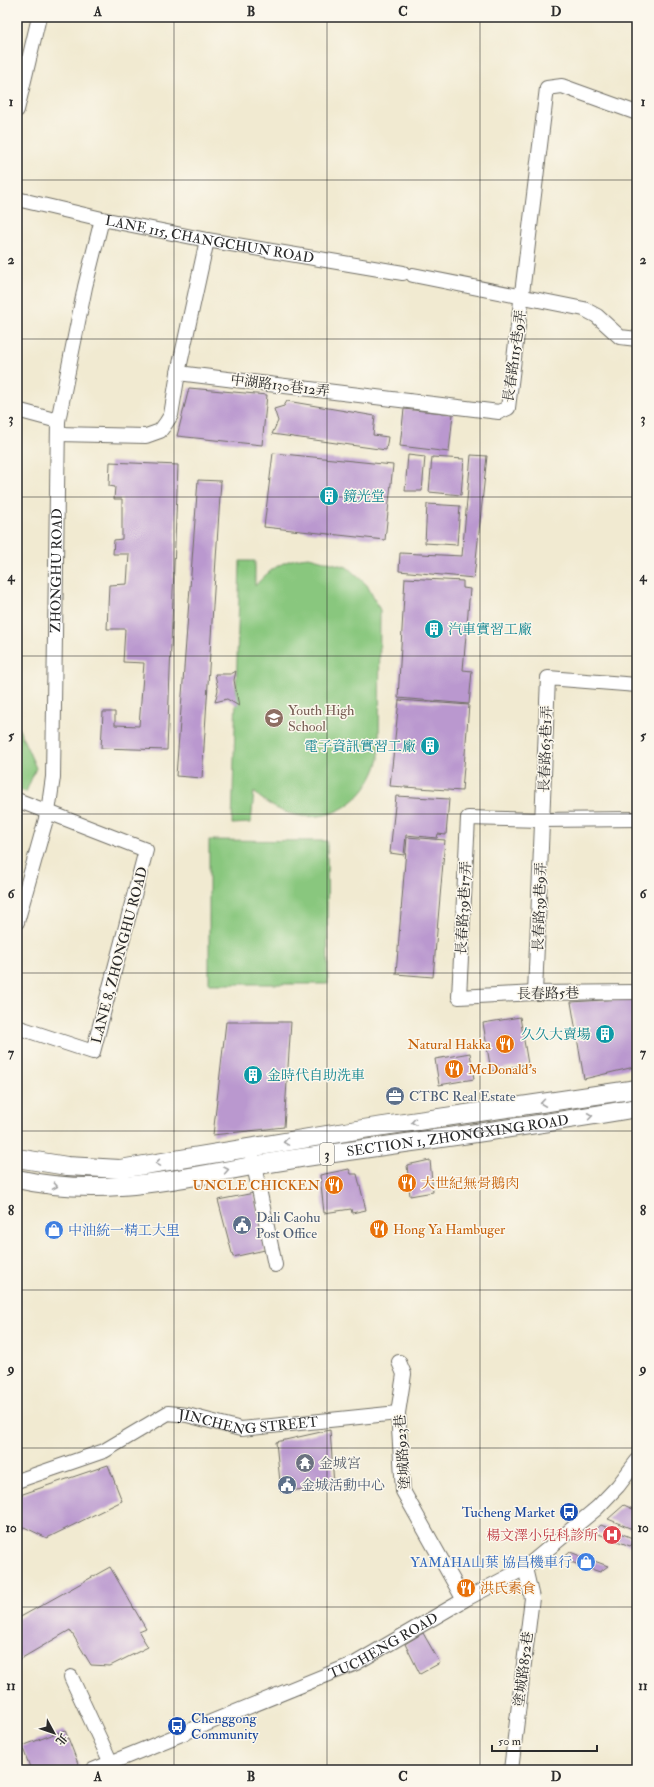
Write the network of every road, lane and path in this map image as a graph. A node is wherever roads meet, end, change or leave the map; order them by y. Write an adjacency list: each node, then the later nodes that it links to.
1 (39, 17): 2 (street)
2 (19, 89): 3 (street)
3 (17, 110)
4 (637, 113): 8 (street)
5 (17, 199): 6 (street, LANE 115, CHANGCHUN ROAD)
6 (102, 219): 7 (street, LANE 115, CHANGCHUN ROAD); 13 (street, ZHONGHU ROAD)
7 (207, 240): 8 (street, LANE 115, CHANGCHUN ROAD); 10 (street)
8 (522, 297): 9 (street, LANE 115, CHANGCHUN ROAD); 11 (street, 長春路115巷9弄)
9 (637, 339)
10 (178, 373): 11 (street, 中湖路130巷12弄); 13 (street)
11 (382, 398)
12 (17, 410): 13 (street)
13 (58, 428): 16 (street, ZHONGHU ROAD)
14 (637, 685): 18 (street, 長春路63巷1弄)
15 (17, 800): 16 (street)
16 (48, 812): 19 (street, ZHONGHU ROAD); 23 (street, LANE 8, ZHONGHU ROAD)
17 (637, 819): 18 (street)
18 (542, 820): 21 (street, 長春路39巷9弄); 22 (street, 長春路39巷17弄)
19 (17, 922)
20 (637, 992): 21 (street, 長春路5巷)
21 (535, 993): 22 (street, 長春路5巷)
22 (459, 997)
23 (17, 1027)
24 (637, 1089): 26 (main road, SECTION 1, ZHONGXING ROAD / 3, one-way to 26)
25 (637, 1108): 26 (main road, SECTION 1, ZHONGXING ROAD / 3, one-way to 25)
26 (253, 1156): 27 (main road, SECTION 1, ZHONGXING ROAD / 3, one-way to 27); 28 (main road, SECTION 1, ZHONGXING ROAD / 3, one-way to 26); 29 (street)
27 (17, 1158)
28 (17, 1179)
29 (275, 1265)
30 (399, 1362): 31 (street, 塗城路923巷)
31 (398, 1414): 33 (street, JINCHENG STREET); 35 (street, 塗城路923巷)
32 (637, 1461): 34 (street, TUCHENG ROAD)
33 (17, 1482)
34 (525, 1568): 35 (street, TUCHENG ROAD); 39 (street, 塗城路852巷)
35 (464, 1600): 37 (street, TUCHENG ROAD)
36 (71, 1678): 37 (street)
37 (111, 1763): 38 (street, TUCHENG ROAD)
38 (93, 1770)
39 (511, 1770)

